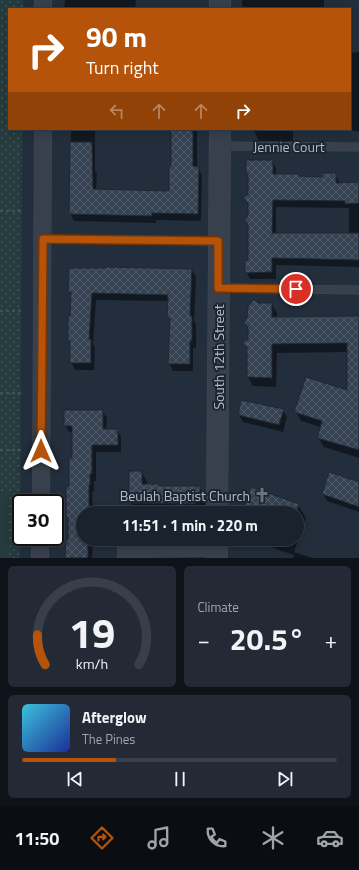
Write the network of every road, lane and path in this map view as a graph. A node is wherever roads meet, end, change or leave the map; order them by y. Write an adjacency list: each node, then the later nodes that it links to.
1 (43, 130): 6 (street)
2 (219, 137): 3 (lane, Jennie Court); 7 (street, South 12th Street)
3 (359, 147)
4 (0, 211): 5 (path)
5 (24, 212)
6 (43, 239): 7 (lane); 16 (street)
7 (218, 241): 8 (street, South 12th Street)
8 (218, 288): 9 (lane); 17 (street, South 12th Street)
9 (359, 290)
10 (0, 311): 11 (path)
11 (24, 311)
12 (0, 393): 13 (path)
13 (23, 393)
14 (0, 450): 15 (path)
15 (23, 450)
16 (41, 494)
17 (217, 506)
18 (40, 546): 20 (street)
19 (217, 548): 21 (street)
20 (40, 558)
21 (126, 558)

